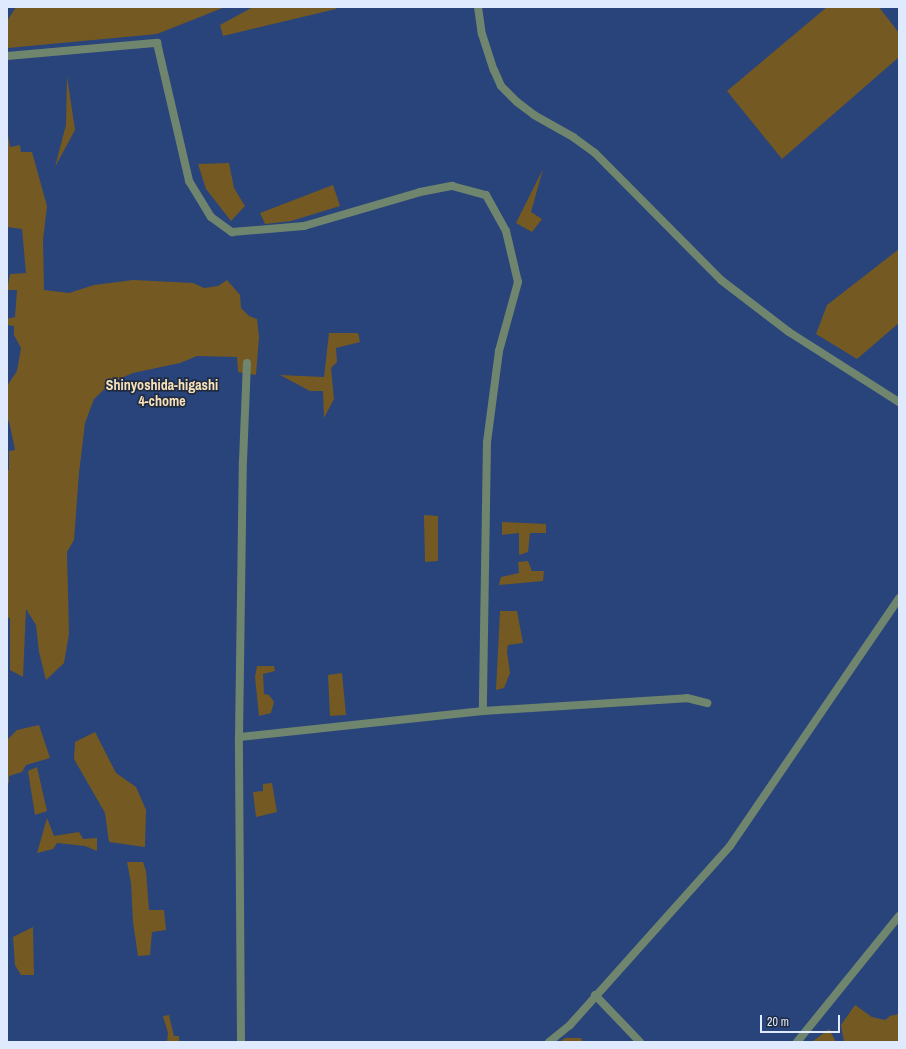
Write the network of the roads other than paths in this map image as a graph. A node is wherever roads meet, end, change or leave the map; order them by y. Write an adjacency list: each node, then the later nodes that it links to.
1 (478, 7): 4 (street)
2 (7, 56): 7 (street)
3 (247, 363): 8 (street)
4 (899, 402)
5 (899, 598): 10 (street)
6 (707, 704): 7 (street)
7 (483, 710): 8 (street)
8 (239, 737): 11 (street)
9 (899, 916): 14 (street)
10 (595, 995): 12 (street); 13 (street)
11 (242, 1042)
12 (549, 1042)
13 (640, 1042)
14 (797, 1042)

